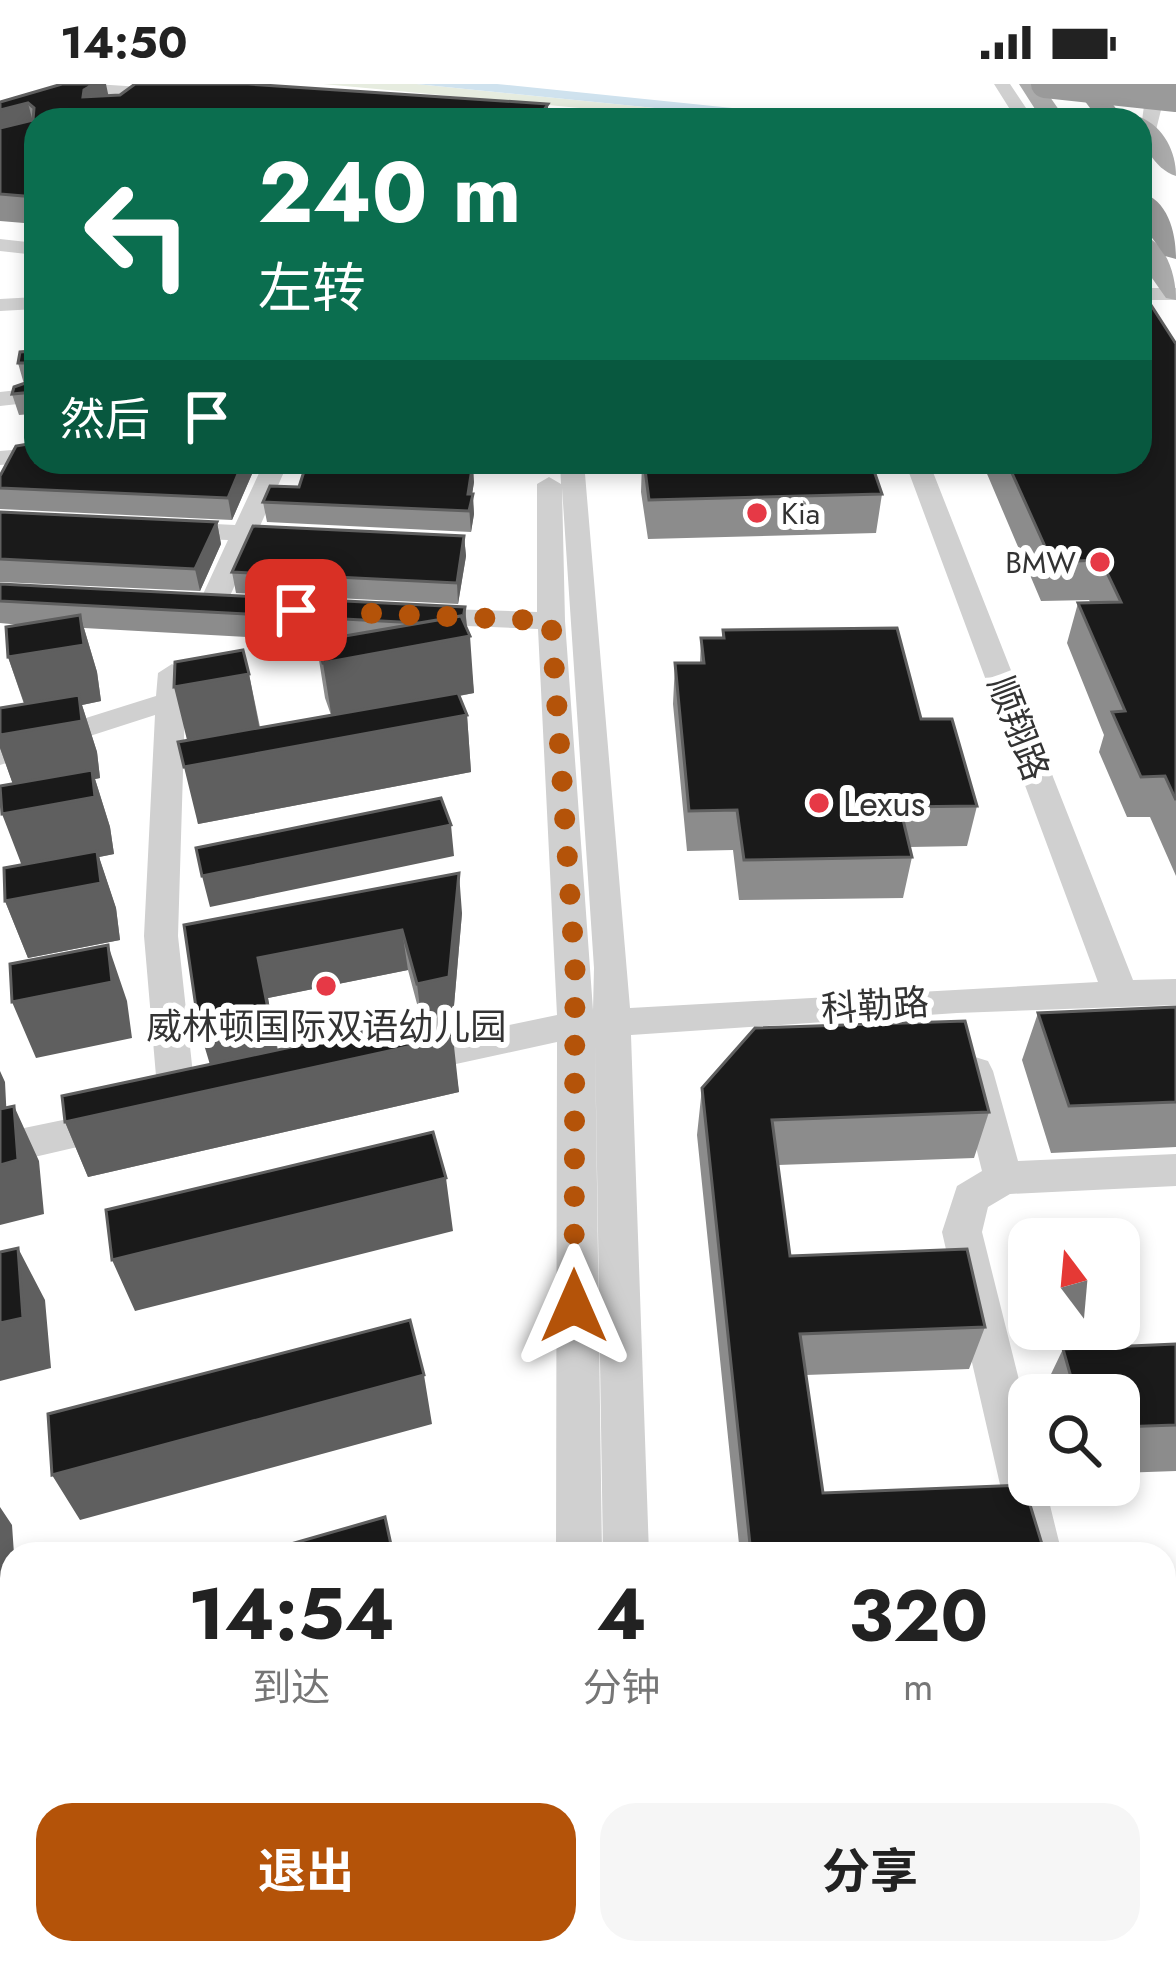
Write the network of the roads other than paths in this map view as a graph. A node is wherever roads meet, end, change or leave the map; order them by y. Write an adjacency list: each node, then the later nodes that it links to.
1 (1045, 84): 6 (highway, bridge)
2 (1084, 84): 9 (highway)
3 (1135, 84): 10 (street)
4 (144, 92): 5 (street); 7 (street); 8 (street)
5 (189, 95)
6 (1176, 98)
7 (32, 108)
8 (125, 108)
9 (1103, 108)
10 (1152, 108)
11 (1152, 145): 13 (main road)
12 (1152, 156): 14 (highway)
13 (1176, 169)
14 (1176, 203)
15 (1152, 217): 16 (highway)
16 (1176, 250)
17 (1152, 259): 18 (main road)
18 (1176, 293)
19 (271, 474): 24 (street)
20 (548, 474): 28 (street)
21 (573, 474): 33 (street)
22 (922, 474): 31 (street, 顺翔路)
23 (155, 530): 24 (street)
24 (244, 534): 25 (street); 26 (street)
25 (334, 538)
26 (211, 605)
27 (396, 615): 28 (street)
28 (551, 621): 33 (street)
29 (0, 755): 36 (street)
30 (1176, 992): 31 (street, 科勒路)
31 (1120, 995): 32 (street, 科勒路)
32 (957, 1000): 33 (street, 科勒路); 39 (street)
33 (592, 1023): 34 (street, 科勒路); 40 (street); 41 (street)
34 (364, 1070)
35 (224, 1101): 36 (street)
36 (178, 1111): 37 (street)
37 (0, 1150)
38 (1176, 1170): 39 (street)
39 (1003, 1178): 42 (street)
40 (579, 1542)
41 (625, 1542)
42 (1036, 1542)

